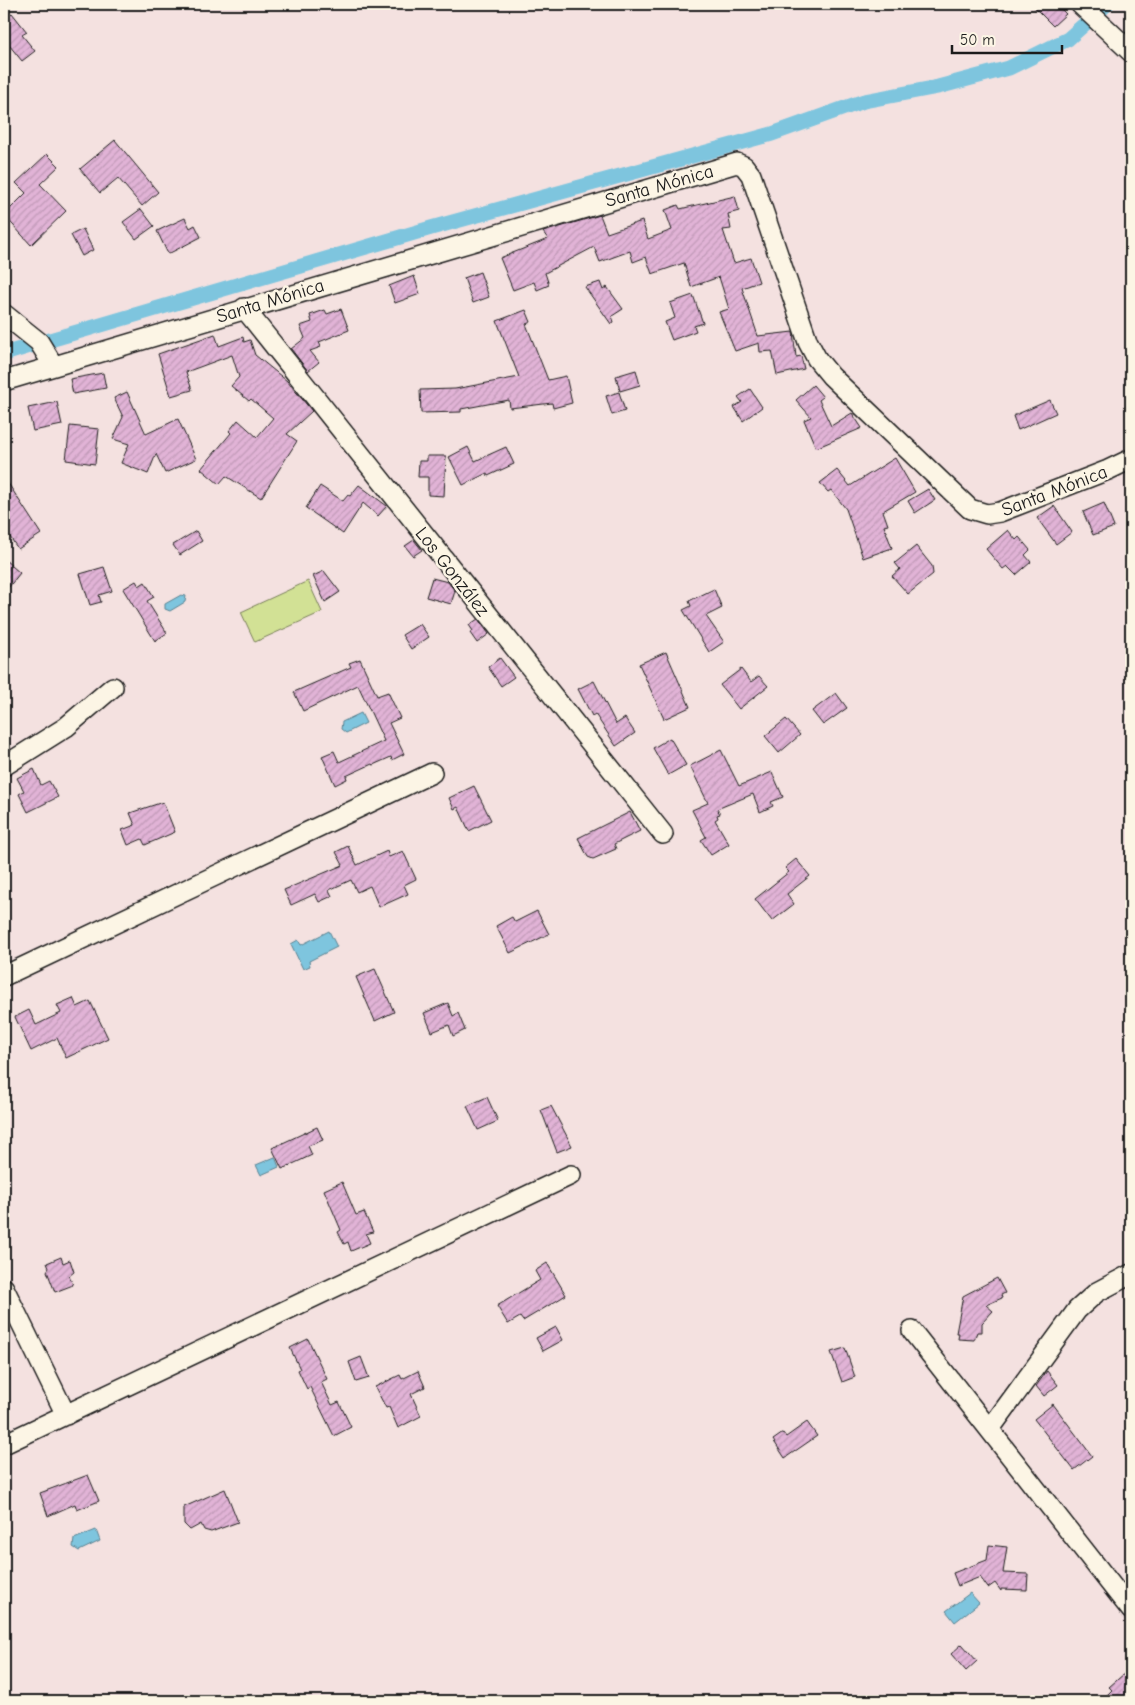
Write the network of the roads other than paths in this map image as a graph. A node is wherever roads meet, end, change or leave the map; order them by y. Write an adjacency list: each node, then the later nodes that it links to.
1 (1089, 13): 2 (street)
2 (1131, 52)
3 (244, 308): 5 (street, Santa Mónica); 7 (street, Santa Mónica); 11 (street, Los González)
4 (4, 314): 5 (street)
5 (53, 365): 6 (street, Santa Mónica)
6 (4, 381)
7 (1131, 459)
8 (113, 687): 9 (street)
9 (4, 766)
10 (432, 773): 12 (street)
11 (663, 834)
12 (4, 976)
13 (571, 1175): 17 (street)
14 (1131, 1274): 18 (street)
15 (4, 1288): 17 (street)
16 (912, 1331): 18 (street)
17 (66, 1415): 19 (street)
18 (990, 1429): 20 (street)
19 (4, 1444)
20 (1131, 1610)

